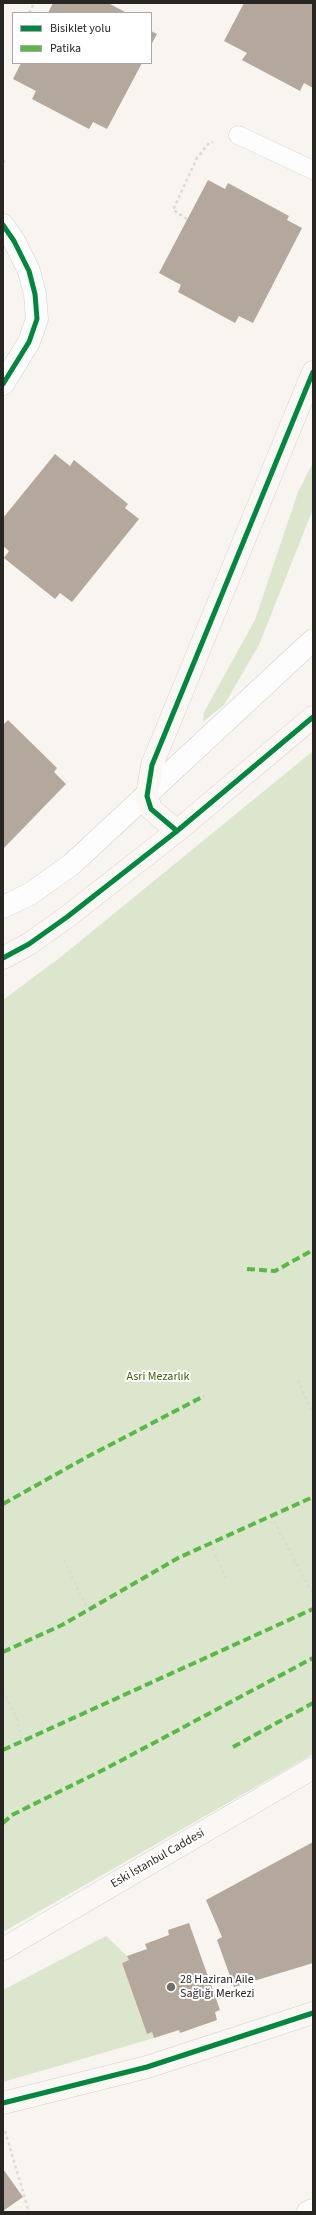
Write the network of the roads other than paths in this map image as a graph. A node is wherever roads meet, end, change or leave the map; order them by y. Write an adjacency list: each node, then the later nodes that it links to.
1 (238, 134): 2 (lane)
2 (313, 170)
3 (3, 225): 5 (street)
4 (313, 372): 8 (street)
5 (3, 384)
6 (313, 640): 8 (street)
7 (313, 717): 9 (street)
8 (147, 796): 9 (street); 10 (street)
9 (177, 832): 11 (street)
10 (3, 907)
11 (3, 958)
12 (313, 1768): 14 (street, Eski İstanbul Caddesi)
13 (313, 1785): 15 (street, Eski İstanbul Caddesi)
14 (3, 1949)
15 (3, 1964)
16 (313, 2013): 17 (street)
17 (3, 2103)
18 (313, 2210): 19 (street)
19 (308, 2212)

